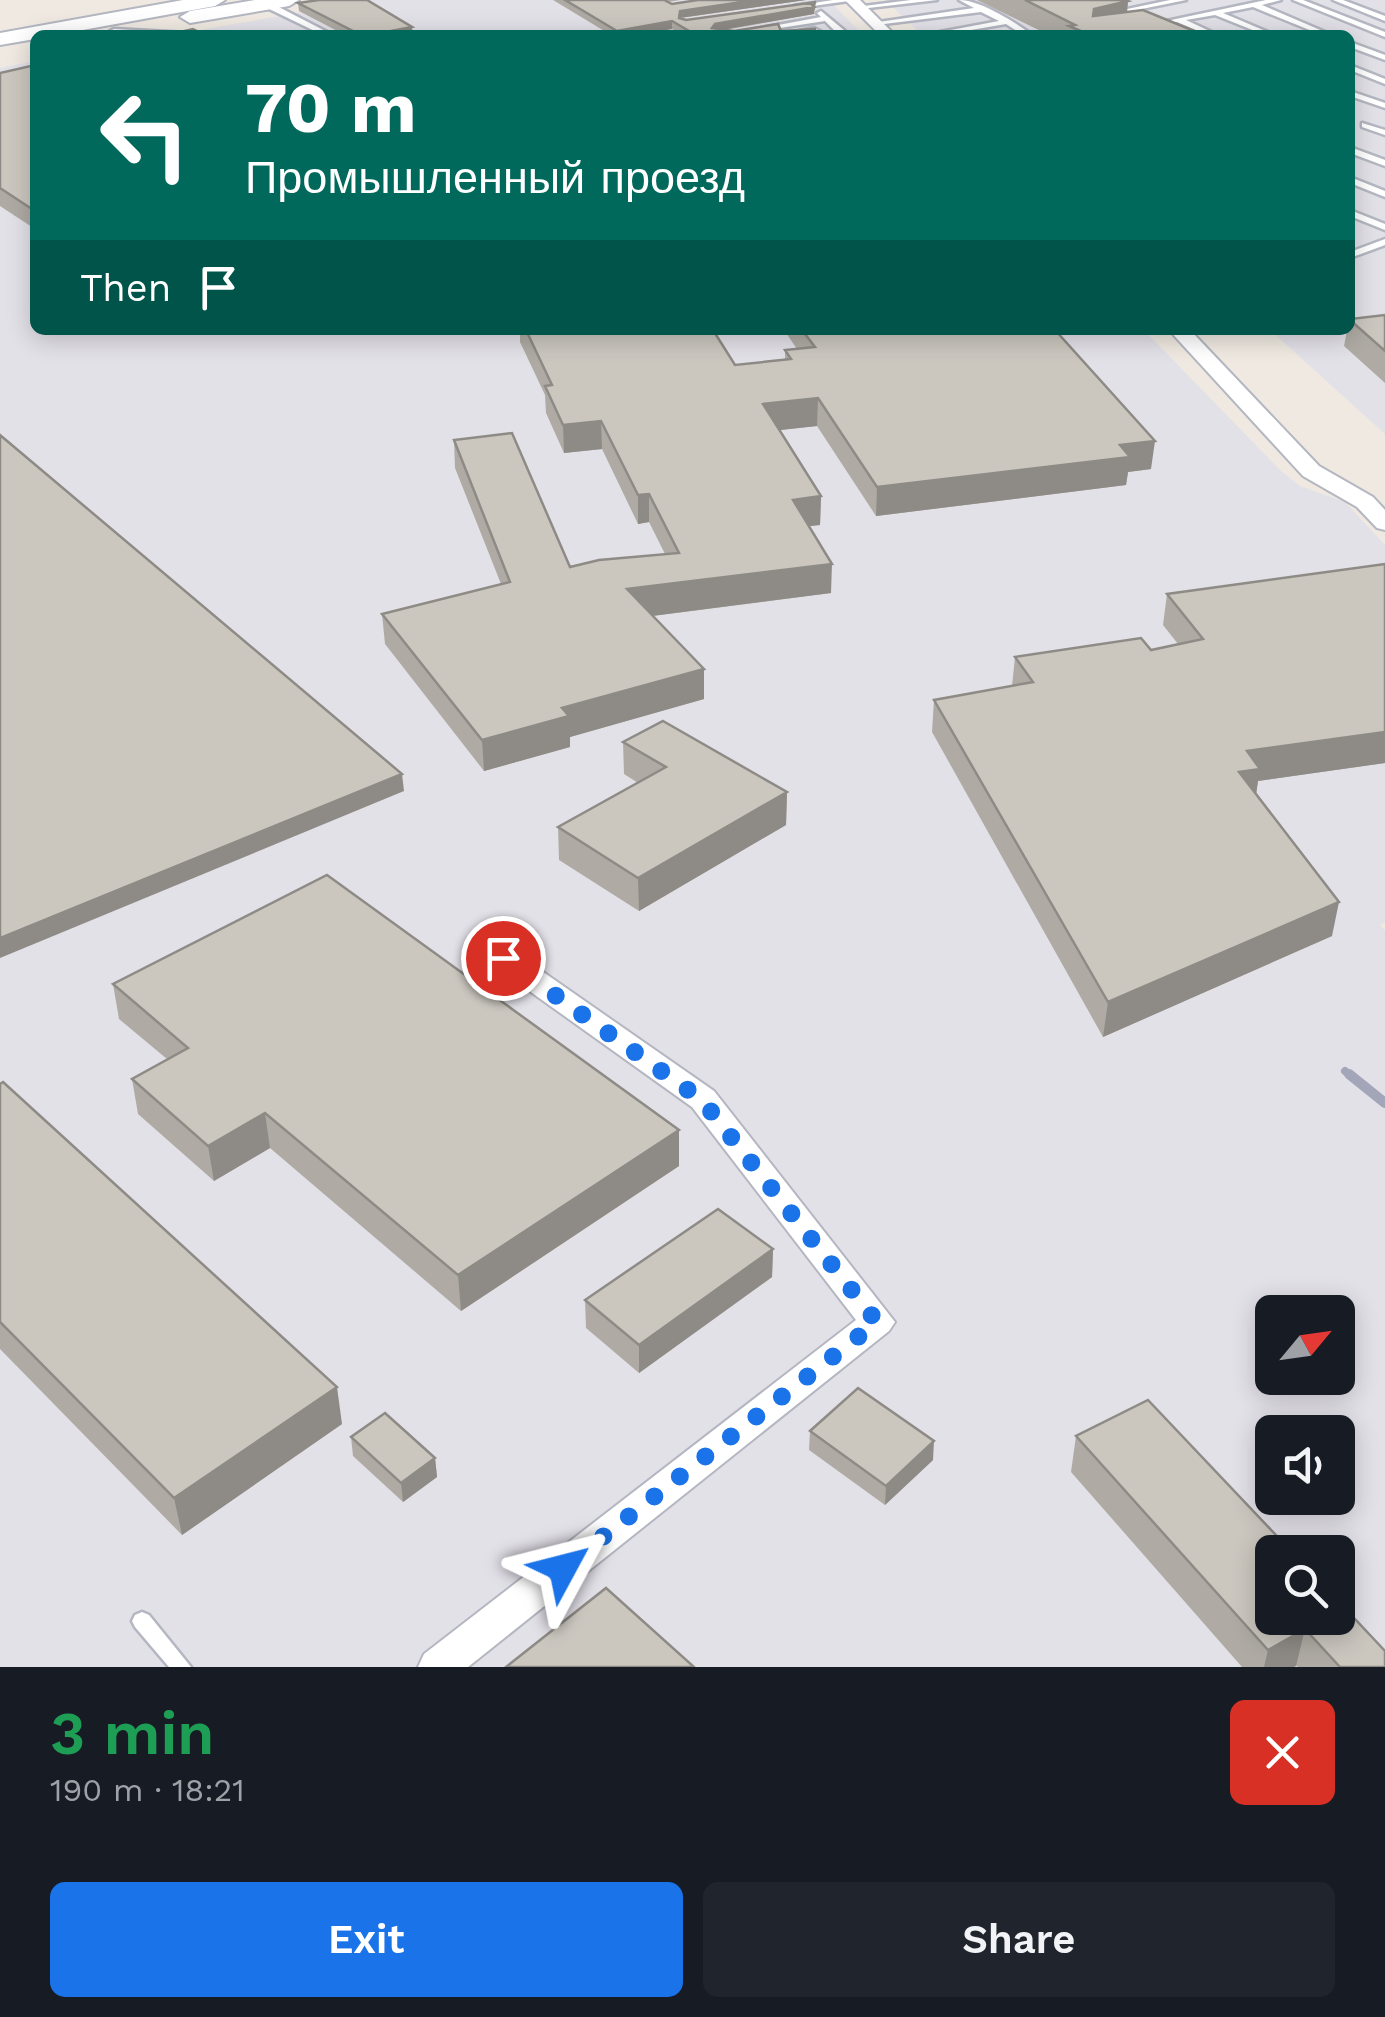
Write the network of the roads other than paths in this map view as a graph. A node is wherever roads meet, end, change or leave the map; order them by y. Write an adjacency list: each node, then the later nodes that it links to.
1 (214, 0): 25 (main road)
2 (289, 0): 11 (main road)
3 (933, 0): 10 (lane)
4 (964, 0): 15 (lane)
5 (1182, 0): 16 (lane)
6 (1278, 0): 12 (lane)
7 (1296, 0): 38 (lane)
8 (1337, 0): 20 (lane)
9 (814, 2): 10 (lane); 14 (lane); 18 (lane)
10 (855, 2): 23 (street)
11 (266, 4): 24 (main road); 27 (lane)
12 (1254, 5): 17 (lane); 36 (lane)
13 (1104, 6): 16 (lane)
14 (778, 9)
15 (984, 9): 22 (lane); 23 (lane)
16 (1118, 12): 19 (lane)
17 (1217, 13): 21 (lane); 35 (lane)
18 (824, 19): 28 (lane); 29 (lane)
19 (1131, 19)
20 (1385, 19)
21 (1179, 20): 33 (lane); 34 (lane)
22 (1006, 22): 31 (lane); 32 (lane)
23 (876, 23): 30 (street)
24 (186, 28): 26 (main road)
25 (49, 30)
26 (153, 30)
27 (320, 30)
28 (755, 30)
29 (843, 30)
30 (883, 30)
31 (958, 30)
32 (1020, 30)
33 (1154, 30)
34 (1202, 30)
35 (1259, 30)
36 (1316, 30)
37 (30, 34): 39 (main road)
38 (1385, 35)
39 (0, 39)
40 (1355, 46): 43 (lane)
41 (30, 48): 42 (main road)
42 (0, 54)
43 (1385, 58)
44 (1355, 70): 45 (lane)
45 (1385, 82): 47 (lane)
46 (1355, 95): 47 (lane)
47 (1360, 97): 48 (lane)
48 (1385, 106)
49 (1365, 125): 50 (lane)
50 (1385, 132)
51 (1355, 152): 52 (lane)
52 (1385, 163)
53 (1355, 182): 54 (lane)
54 (1385, 194)
55 (1355, 215): 56 (lane)
56 (1385, 227)
57 (1385, 242): 58 (lane)
58 (1356, 253)
59 (1184, 335): 60 (street)
60 (1385, 523)
61 (503, 958): 64 (street)
62 (142, 1621): 63 (lane)
63 (181, 1667)
64 (438, 1667)

